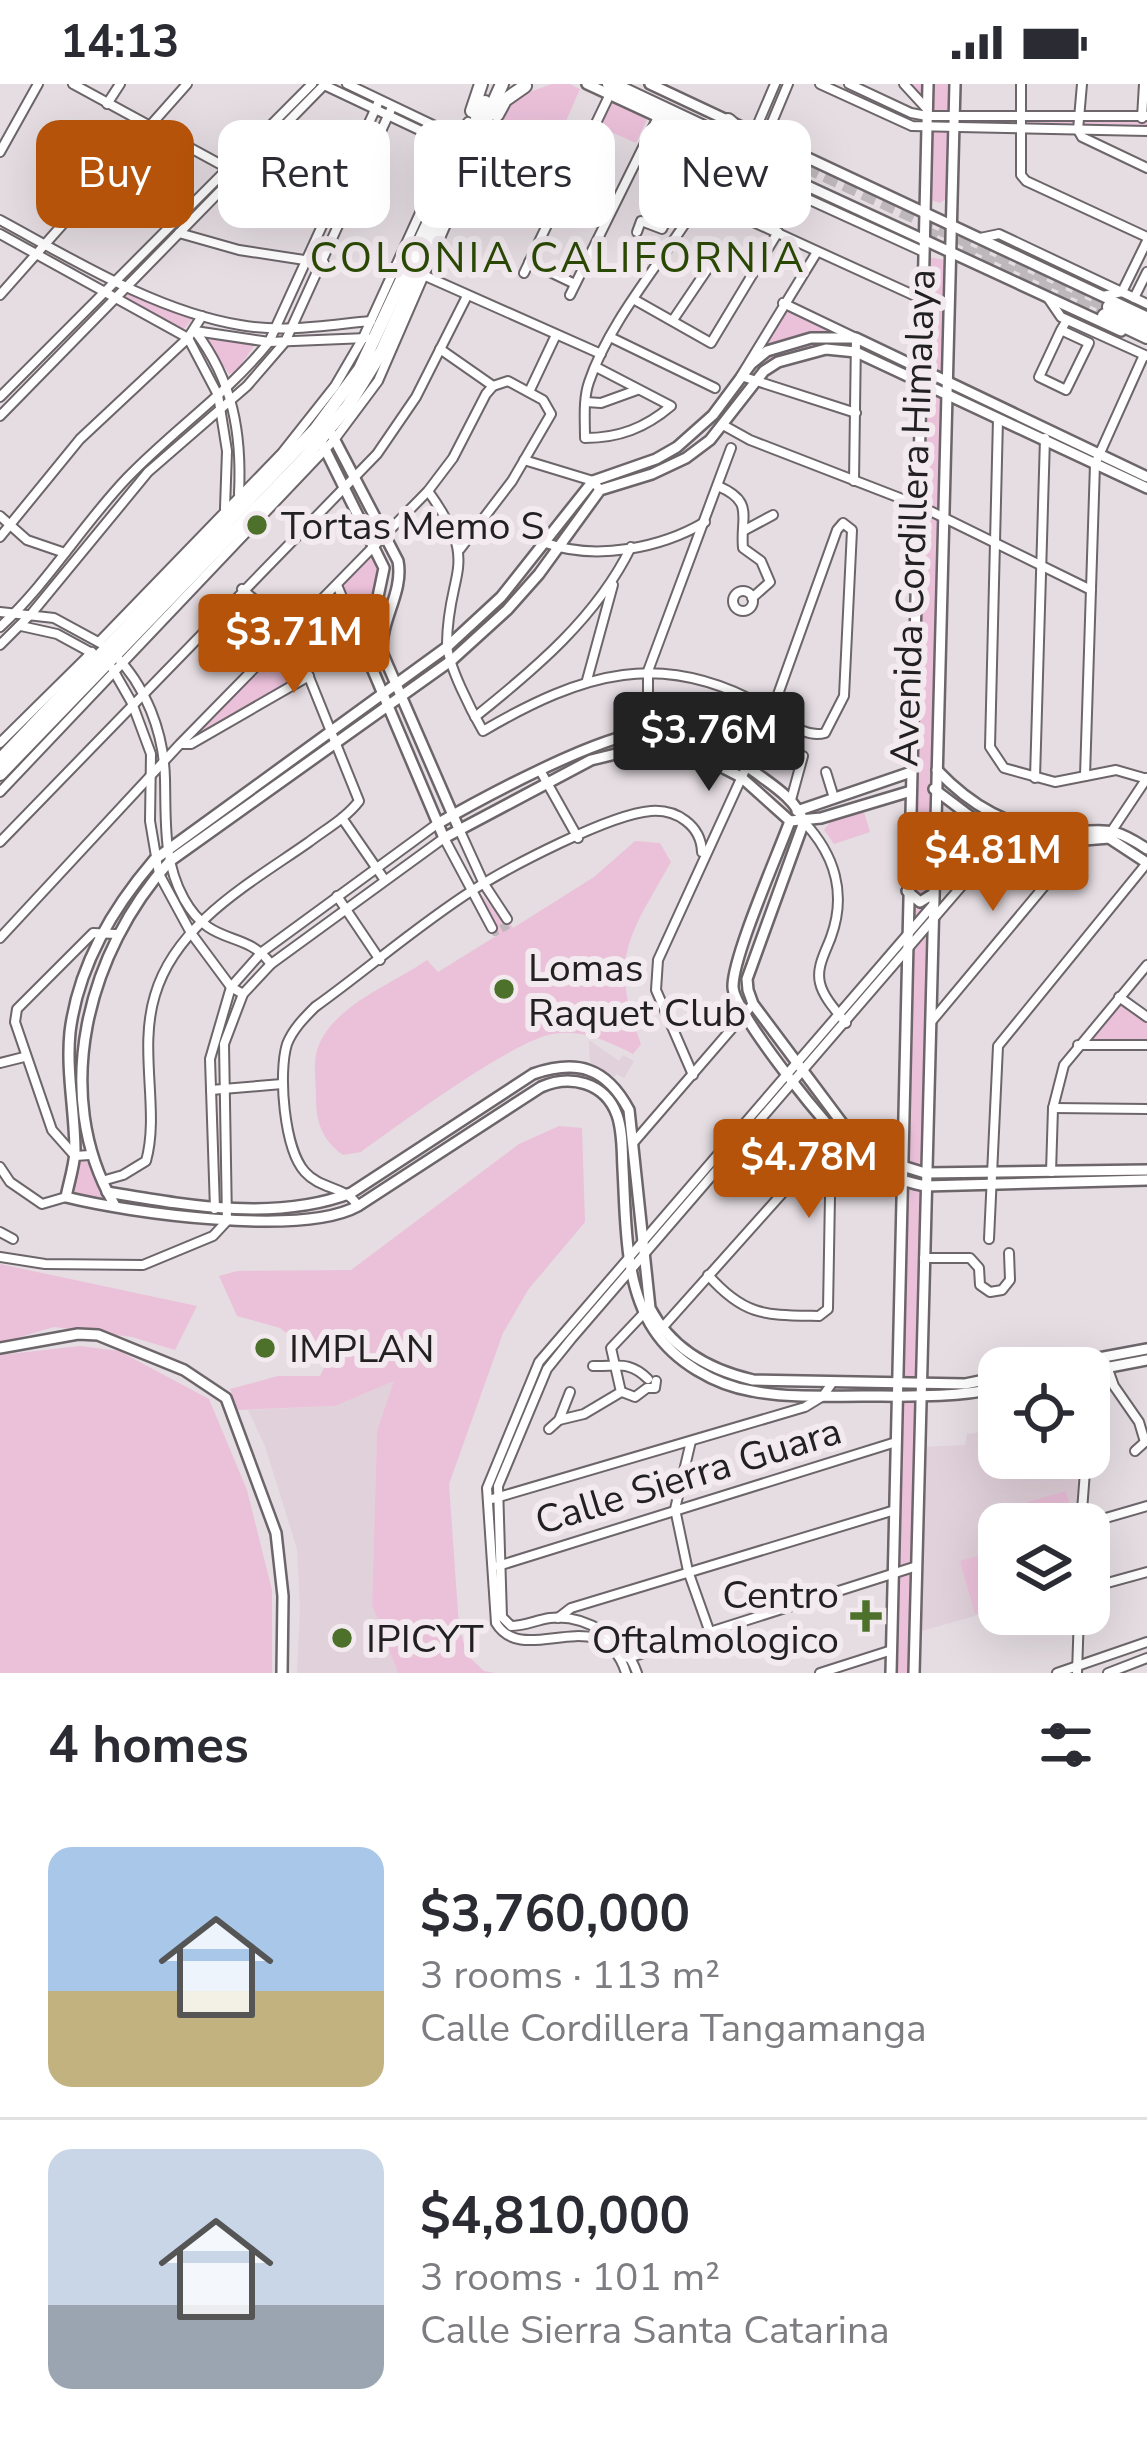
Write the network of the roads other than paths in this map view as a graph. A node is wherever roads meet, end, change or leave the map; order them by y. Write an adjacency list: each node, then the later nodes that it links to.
1 (38, 84): 50 (street)
2 (73, 84): 25 (street)
3 (120, 84): 25 (street)
4 (187, 84): 33 (street)
5 (312, 84): 34 (street)
6 (324, 84): 26 (street); 35 (street)
7 (347, 84): 26 (street)
8 (481, 84): 36 (highway)
9 (501, 84): 23 (street); 37 (highway); 85 (highway)
10 (587, 84): 24 (street)
11 (628, 84): 41 (highway)
12 (650, 84): 42 (street)
13 (775, 84): 43 (street)
14 (788, 84): 44 (street)
15 (820, 84): 31 (street)
16 (849, 84): 31 (street)
17 (904, 84): 31 (street)
18 (928, 84): 31 (street, Avenida Cordillera Himalaya)
19 (955, 84): 45 (street, Avenida Cordillera Himalaya)
20 (1021, 84): 46 (street)
21 (1082, 84): 28 (street)
22 (1144, 84): 29 (street)
23 (527, 85): 38 (highway)
24 (610, 89): 30 (street); 40 (highway); 82 (street)
25 (106, 104): 32 (street)
26 (376, 106): 27 (street); 80 (street)
27 (390, 112): 47 (street); 83 (street)
28 (1080, 116): 29 (street); 46 (street); 48 (street)
29 (1145, 116): 49 (street)
30 (658, 117): 39 (street); 89 (street)
31 (927, 117): 45 (street); 58 (street, Avenida Cordillera Himalaya)
32 (134, 120)
33 (155, 120)
34 (278, 120)
35 (285, 120)
36 (468, 120)
37 (486, 120)
38 (495, 120)
39 (665, 120)
40 (692, 120)
41 (703, 120)
42 (710, 120)
43 (753, 120)
44 (758, 120)
45 (954, 121): 46 (street); 55 (street, Avenida Cordillera Himalaya)
46 (1020, 122): 48 (street); 74 (street)
47 (414, 123)
48 (1078, 130): 49 (street); 52 (street)
49 (1144, 131)
50 (0, 152)
51 (811, 166): 57 (street)
52 (1147, 168)
53 (811, 178): 62 (street)
54 (218, 184): 69 (street)
55 (951, 196): 58 (street); 60 (street, Avenida Cordillera Himalaya)
56 (811, 199): 76 (street)
57 (904, 203): 58 (street); 62 (street)
58 (925, 207): 60 (street); 76 (street, Avenida Cordillera Himalaya)
59 (0, 220): 75 (street)
60 (950, 224): 73 (street); 77 (street, Avenida Cordillera Himalaya)
61 (639, 226): 70 (street)
62 (897, 227): 76 (street)
63 (60, 228): 75 (street)
64 (416, 228): 113 (street)
65 (420, 228): 85 (highway)
66 (438, 228): 85 (highway)
67 (683, 228): 100 (street)
68 (770, 228): 71 (street)
69 (175, 231): 80 (street); 88 (street); 90 (street)
70 (637, 232)
71 (778, 232): 78 (street); 84 (street)
72 (0, 234): 79 (street)
73 (980, 238): 81 (street); 92 (street); 102 (street)
74 (1147, 239): 92 (street)
75 (46, 244): 79 (street); 88 (street)
76 (921, 247): 77 (street); 99 (street, Avenida Cordillera Himalaya)
77 (949, 251): 81 (street); 108 (street, Avenida Cordillera Himalaya)
78 (817, 252): 99 (street); 101 (street)
79 (37, 254): 91 (street); 94 (street)
80 (308, 259): 83 (street); 109 (street)
81 (968, 260): 96 (street)
82 (529, 262): 87 (street); 89 (street)
83 (324, 263): 110 (street)
84 (759, 268): 106 (street); 106 (street)
85 (418, 271): 95 (street); 103 (highway); 113 (highway); 149 (street)
86 (1147, 272): 98 (street)
87 (524, 274)
88 (117, 280): 90 (street); 91 (street)
89 (575, 284): 93 (street)
90 (128, 286): 97 (street); 105 (street)
91 (106, 292): 97 (street); 124 (street)
92 (1122, 292): 98 (street); 102 (street)
93 (570, 295)
94 (0, 296)
95 (467, 296): 115 (street); 121 (street)
96 (1048, 297): 107 (street); 120 (street)
97 (117, 298): 114 (street); 127 (street)
98 (1134, 298): 104 (street)
99 (922, 299): 112 (street, Avenida Cordillera Himalaya)
100 (635, 300): 106 (street); 116 (street)
101 (783, 303): 117 (street); 128 (street)
102 (1106, 306): 104 (highway); 120 (highway)
103 (402, 307): 113 (highway); 129 (highway)
104 (1145, 314)
105 (202, 316): 109 (street); 114 (street)
106 (673, 320)
107 (1066, 320): 111 (street); 120 (street)
108 (948, 325): 112 (street); 131 (street, Avenida Cordillera Himalaya)
109 (277, 329): 110 (street); 118 (street)
110 (292, 329): 113 (street); 119 (street)
111 (1061, 330): 111 (street)
112 (921, 331): 126 (street, Avenida Cordillera Himalaya)
113 (372, 332): 119 (street); 129 (highway); 149 (highway); 160 (street)
114 (191, 334): 118 (street); 133 (street); 139 (street); 165 (street)
115 (556, 337): 123 (street); 137 (street)
116 (610, 337): 123 (street); 135 (street)
117 (856, 338): 122 (street); 126 (street); 128 (street)
118 (269, 342): 119 (street); 133 (street)
119 (285, 342): 141 (street)
120 (1146, 348): 151 (street)
121 (440, 349): 134 (street); 153 (street)
122 (856, 352): 130 (street); 132 (street); 144 (street)
123 (601, 354): 125 (street)
124 (38, 359): 127 (street); 140 (street)
125 (596, 367): 136 (street); 142 (street)
126 (920, 368): 131 (street); 132 (street, Avenida Cordillera Himalaya)
127 (48, 369): 146 (street)
128 (741, 376): 130 (street); 157 (street)
129 (367, 379): 149 (highway)
130 (756, 381): 144 (street); 147 (street)
131 (946, 381): 138 (street, Avenida Cordillera Himalaya); 145 (street)
132 (920, 383): 138 (street); 161 (street, Avenida Cordillera Himalaya)
133 (228, 386): 139 (street); 141 (street)
134 (493, 386): 137 (street); 159 (street)
135 (715, 388)
136 (638, 390): 142 (street); 142 (street)
137 (529, 392): 152 (street)
138 (946, 394): 145 (street); 164 (street, Avenida Cordillera Himalaya)
139 (218, 395): 143 (street); 176 (street)
140 (0, 397)
141 (232, 398): 143 (street); 160 (street)
142 (586, 402)
143 (221, 409): 162 (street); 177 (street)
144 (856, 413): 155 (street)
145 (999, 414): 148 (street); 172 (street)
146 (0, 416)
147 (723, 425): 155 (street); 157 (street)
148 (1045, 435): 151 (street); 178 (street)
149 (322, 439): 153 (street); 156 (street); 195 (highway); 195 (highway)
150 (730, 448): 158 (street)
151 (1096, 459): 154 (street); 182 (street)
152 (524, 460): 157 (street); 174 (street)
153 (354, 476): 156 (street); 168 (street)
154 (1144, 478)
155 (854, 481): 161 (street)
156 (343, 485): 170 (street); 181 (street)
157 (596, 486): 171 (street); 175 (street)
158 (718, 486): 166 (street); 167 (street)
159 (428, 491): 168 (street); 174 (street)
160 (239, 496): 162 (street)
161 (918, 505): 164 (street); 190 (street, Avenida Cordillera Himalaya)
162 (225, 510): 195 (street)
163 (773, 515): 167 (street)
164 (942, 517): 172 (street); 187 (street, Avenida Cordillera Himalaya)
165 (4, 520): 169 (street); 176 (street)
166 (705, 522): 173 (street); 197 (street)
167 (744, 531): 183 (street)
168 (383, 536): 170 (street); 200 (street)
169 (0, 537)
170 (374, 543): 180 (street); 194 (street)
171 (546, 543): 175 (street); 193 (street)
172 (994, 544): 178 (street); 226 (street)
173 (631, 547): 175 (street); 179 (street)
174 (460, 549): 193 (street)
175 (561, 549): 196 (street)
176 (63, 552): 177 (street); 185 (street)
177 (74, 558): 186 (street)
178 (1042, 568): 182 (street); 226 (street)
179 (613, 583): 199 (street); 207 (street)
180 (337, 585): 191 (street); 194 (street)
181 (242, 589): 191 (street); 201 (street)
182 (1091, 590): 224 (street)
183 (752, 598)
184 (0, 612): 185 (street)
185 (16, 612): 186 (street); 188 (street)
186 (32, 613): 189 (street); 195 (street)
187 (939, 622): 190 (street); 218 (street, Avenida Cordillera Himalaya)
188 (1, 625): 189 (street)
189 (20, 626): 192 (street); 195 (street)
190 (915, 627): 222 (street, Avenida Cordillera Himalaya)
191 (290, 630): 198 (street); 213 (street)
192 (0, 645)
193 (447, 647): 196 (street); 200 (street)
194 (366, 654): 202 (street)
195 (107, 657): 201 (street); 204 (street); 208 (highway); 212 (street); 231 (street)
196 (452, 660): 203 (street); 207 (street)
197 (648, 670): 199 (street); 206 (street); 210 (street)
198 (309, 676): 209 (street); 213 (street)
199 (586, 682): 207 (street)
200 (395, 684): 202 (street); 203 (street)
201 (142, 692): 204 (street); 217 (street)
202 (381, 692): 205 (street); 209 (street)
203 (400, 697): 205 (street); 233 (street)
204 (132, 703): 225 (street); 249 (street)
205 (388, 706): 211 (street); 240 (street)
206 (772, 711): 206 (street); 220 (street)
207 (476, 717)
208 (41, 724): 216 (highway); 223 (highway)
209 (331, 728): 211 (street); 250 (street)
210 (649, 732): 214 (street); 219 (street); 220 (street)
211 (337, 741): 239 (street); 254 (street)
212 (0, 743)
213 (180, 743): 217 (street)
214 (648, 746): 220 (street); 228 (street)
215 (803, 756): 234 (street)
216 (0, 760)
217 (164, 761): 225 (street); 250 (street)
218 (935, 769): 229 (street, Avenida Cordillera Himalaya); 241 (street)
219 (542, 772): 228 (street); 235 (street)
220 (744, 772): 234 (street); 238 (street); 252 (street)
221 (826, 772): 232 (street)
222 (911, 772): 230 (street, Avenida Cordillera Himalaya); 232 (street)
223 (0, 774)
224 (1085, 776): 226 (street); 227 (street)
225 (152, 777): 253 (street); 274 (street)
226 (1035, 778)
227 (1147, 778): 244 (street)
228 (547, 784): 242 (street); 247 (street)
229 (934, 789): 245 (street); 262 (street, Avenida Cordillera Himalaya)
230 (911, 790): 237 (street); 261 (street, Avenida Cordillera Himalaya)
231 (0, 792)
232 (833, 798): 237 (street)
233 (446, 800): 235 (street); 236 (street)
234 (790, 800): 237 (street)
235 (470, 807): 236 (street)
236 (453, 815): 240 (street); 242 (street)
237 (802, 816): 238 (street); 283 (street); 284 (street)
238 (788, 817): 285 (street)
239 (342, 818): 256 (street); 268 (street)
240 (437, 824): 246 (street); 256 (street)
241 (1015, 824): 243 (street); 245 (street)
242 (459, 829): 246 (street); 259 (street)
243 (1089, 830): 244 (street); 248 (street)
244 (1110, 833): 248 (street); 251 (street); 255 (street)
245 (1004, 834): 248 (street); 267 (street)
246 (443, 838): 258 (street); 260 (street)
247 (578, 838): 252 (street); 259 (street)
248 (1082, 841): 287 (street)
249 (0, 842)
250 (166, 848): 253 (street); 254 (street)
251 (1147, 849)
252 (703, 856): 295 (street)
253 (154, 860): 257 (street); 270 (street)
254 (170, 861): 257 (street); 268 (street)
255 (1147, 863): 316 (street)
256 (376, 868): 258 (street); 263 (street)
257 (159, 874): 271 (street); 272 (street)
258 (384, 879): 265 (street)
259 (484, 884): 260 (street); 266 (street)
260 (471, 891): 269 (street); 277 (street)
261 (907, 891): 262 (street); 273 (street, Avenida Cordillera Himalaya)
262 (933, 894): 264 (street, Avenida Cordillera Himalaya)
263 (337, 896): 265 (street); 275 (street)
264 (932, 906): 267 (street, Avenida Cordillera Himalaya); 273 (street)
265 (345, 907): 277 (street); 278 (street)
266 (507, 919)
267 (932, 919): 276 (street); 287 (street, Avenida Cordillera Himalaya)
268 (200, 923): 271 (street); 275 (street)
269 (489, 923)
270 (103, 931): 272 (street); 291 (street); 310 (street)
271 (191, 933): 280 (street); 320 (street)
272 (116, 934): 308 (street)
273 (906, 936): 276 (street, Avenida Cordillera Himalaya); 284 (street)
274 (0, 938)
275 (262, 952): 278 (street); 280 (street)
276 (906, 954): 288 (street); 312 (street, Avenida Cordillera Himalaya)
277 (380, 960): 297 (street)
278 (271, 964): 281 (street)
279 (1147, 965): 282 (street)
280 (231, 987): 281 (street); 300 (street)
281 (242, 994): 299 (street)
282 (1119, 998): 286 (street); 290 (street)
283 (753, 1004): 285 (street); 293 (street)
284 (838, 1014): 288 (street); 293 (street)
285 (744, 1015): 295 (street); 296 (street)
286 (1147, 1017)
287 (931, 1022): 314 (street, Avenida Cordillera Himalaya)
288 (846, 1023): 293 (street)
289 (1147, 1045): 290 (street)
290 (1077, 1046): 301 (street)
291 (24, 1057): 292 (street); 310 (street)
292 (0, 1063)
293 (800, 1068): 296 (street); 305 (street)
294 (592, 1071): 298 (street); 303 (street); 306 (street)
295 (693, 1076): 304 (street)
296 (792, 1078): 305 (street); 331 (street); 335 (street)
297 (282, 1084): 299 (street); 322 (street)
298 (587, 1084): 309 (street); 326 (street)
299 (224, 1089): 300 (street); 328 (street)
300 (211, 1090): 328 (street)
301 (1053, 1108): 302 (street); 317 (street)
302 (1147, 1109)
303 (632, 1121): 304 (street); 307 (street)
304 (652, 1124): 307 (street)
305 (837, 1134): 312 (street); 319 (street); 339 (street); 339 (street)
306 (433, 1142): 309 (street); 322 (street)
307 (634, 1142): 327 (street)
308 (90, 1155): 310 (street); 320 (street)
309 (441, 1155): 325 (street)
310 (75, 1156): 323 (street)
311 (0, 1167): 323 (street)
312 (901, 1167): 314 (street); 319 (street, Avenida Cordillera Himalaya)
313 (1147, 1170): 315 (street)
314 (925, 1173): 316 (street); 321 (street, Avenida Cordillera Himalaya)
315 (1115, 1176): 317 (street); 318 (street)
316 (991, 1178): 317 (street); 321 (street); 332 (street)
317 (1051, 1178)
318 (1147, 1180)
319 (901, 1181): 321 (street); 353 (street, Avenida Cordillera Himalaya)
320 (104, 1186): 324 (street); 328 (street)
321 (925, 1186): 337 (street, Avenida Cordillera Himalaya)
322 (351, 1193): 325 (street); 328 (street)
323 (66, 1197): 324 (street)
324 (114, 1204): 328 (street)
325 (358, 1206): 328 (street)
326 (626, 1213): 327 (street); 333 (street)
327 (640, 1214): 331 (street)
328 (221, 1216): 336 (street)
329 (0, 1232): 330 (street)
330 (14, 1238)
331 (641, 1239): 333 (street); 335 (street)
332 (989, 1239)
333 (630, 1253): 338 (street); 348 (street)
334 (1009, 1253): 337 (street)
335 (644, 1256): 338 (street); 340 (street)
336 (0, 1257)
337 (924, 1258): 351 (street, Avenida Cordillera Himalaya)
338 (632, 1269): 340 (street); 348 (street)
339 (708, 1276): 341 (street)
340 (647, 1310): 341 (street); 347 (street); 359 (street)
341 (662, 1328): 352 (street)
342 (0, 1348): 388 (street)
343 (1147, 1349): 345 (street)
344 (1147, 1360): 346 (street)
345 (1110, 1361)
346 (1110, 1363)
347 (613, 1364): 349 (street); 358 (street); 358 (street)
348 (543, 1366): 369 (street)
349 (593, 1366)
350 (1110, 1374): 363 (street)
351 (923, 1382): 353 (street); 355 (street); 361 (street, Avenida Cordillera Himalaya)
352 (832, 1383): 353 (street); 359 (street)
353 (900, 1383): 360 (street, Avenida Cordillera Himalaya)
354 (978, 1384): 355 (street)
355 (965, 1389): 356 (street); 361 (street)
356 (978, 1389)
357 (570, 1392): 362 (street)
358 (621, 1392): 362 (street)
359 (823, 1396): 360 (street); 365 (street)
360 (899, 1396): 361 (street); 366 (street, Avenida Cordillera Himalaya)
361 (922, 1396): 375 (street, Avenida Cordillera Himalaya)
362 (560, 1420): 364 (street)
363 (1143, 1420): 367 (street)
364 (548, 1429)
365 (692, 1440): 369 (street); 371 (street)
366 (896, 1442): 371 (street, Calle Sierra Guara); 372 (street, Avenida Cordillera Himalaya)
367 (1146, 1442): 368 (street)
368 (1135, 1451)
369 (490, 1500): 374 (street); 385 (street)
370 (1147, 1506): 373 (street)
371 (675, 1509): 374 (street, Calle Sierra Guara); 376 (street)
372 (895, 1510): 376 (street); 378 (street, Avenida Cordillera Himalaya)
373 (1110, 1516)
374 (498, 1566): 380 (street)
375 (917, 1566): 378 (street); 393 (street, Avenida Cordillera Himalaya)
376 (688, 1571): 380 (street); 381 (street)
377 (1147, 1573): 379 (street)
378 (894, 1574): 381 (street); 384 (street, Avenida Cordillera Himalaya)
379 (1110, 1583)
380 (558, 1618): 385 (street)
381 (709, 1630): 385 (street)
382 (1078, 1635): 387 (street)
383 (1147, 1642): 387 (street)
384 (892, 1651): 391 (street); 392 (street, Avenida Cordillera Himalaya)
385 (626, 1658): 389 (street); 390 (street)
386 (1147, 1658): 395 (street)
387 (1077, 1670): 394 (street)
388 (282, 1673)
389 (626, 1673)
390 (637, 1673)
391 (820, 1673)
392 (891, 1673)
393 (914, 1673)
394 (1057, 1673)
395 (1108, 1673)

